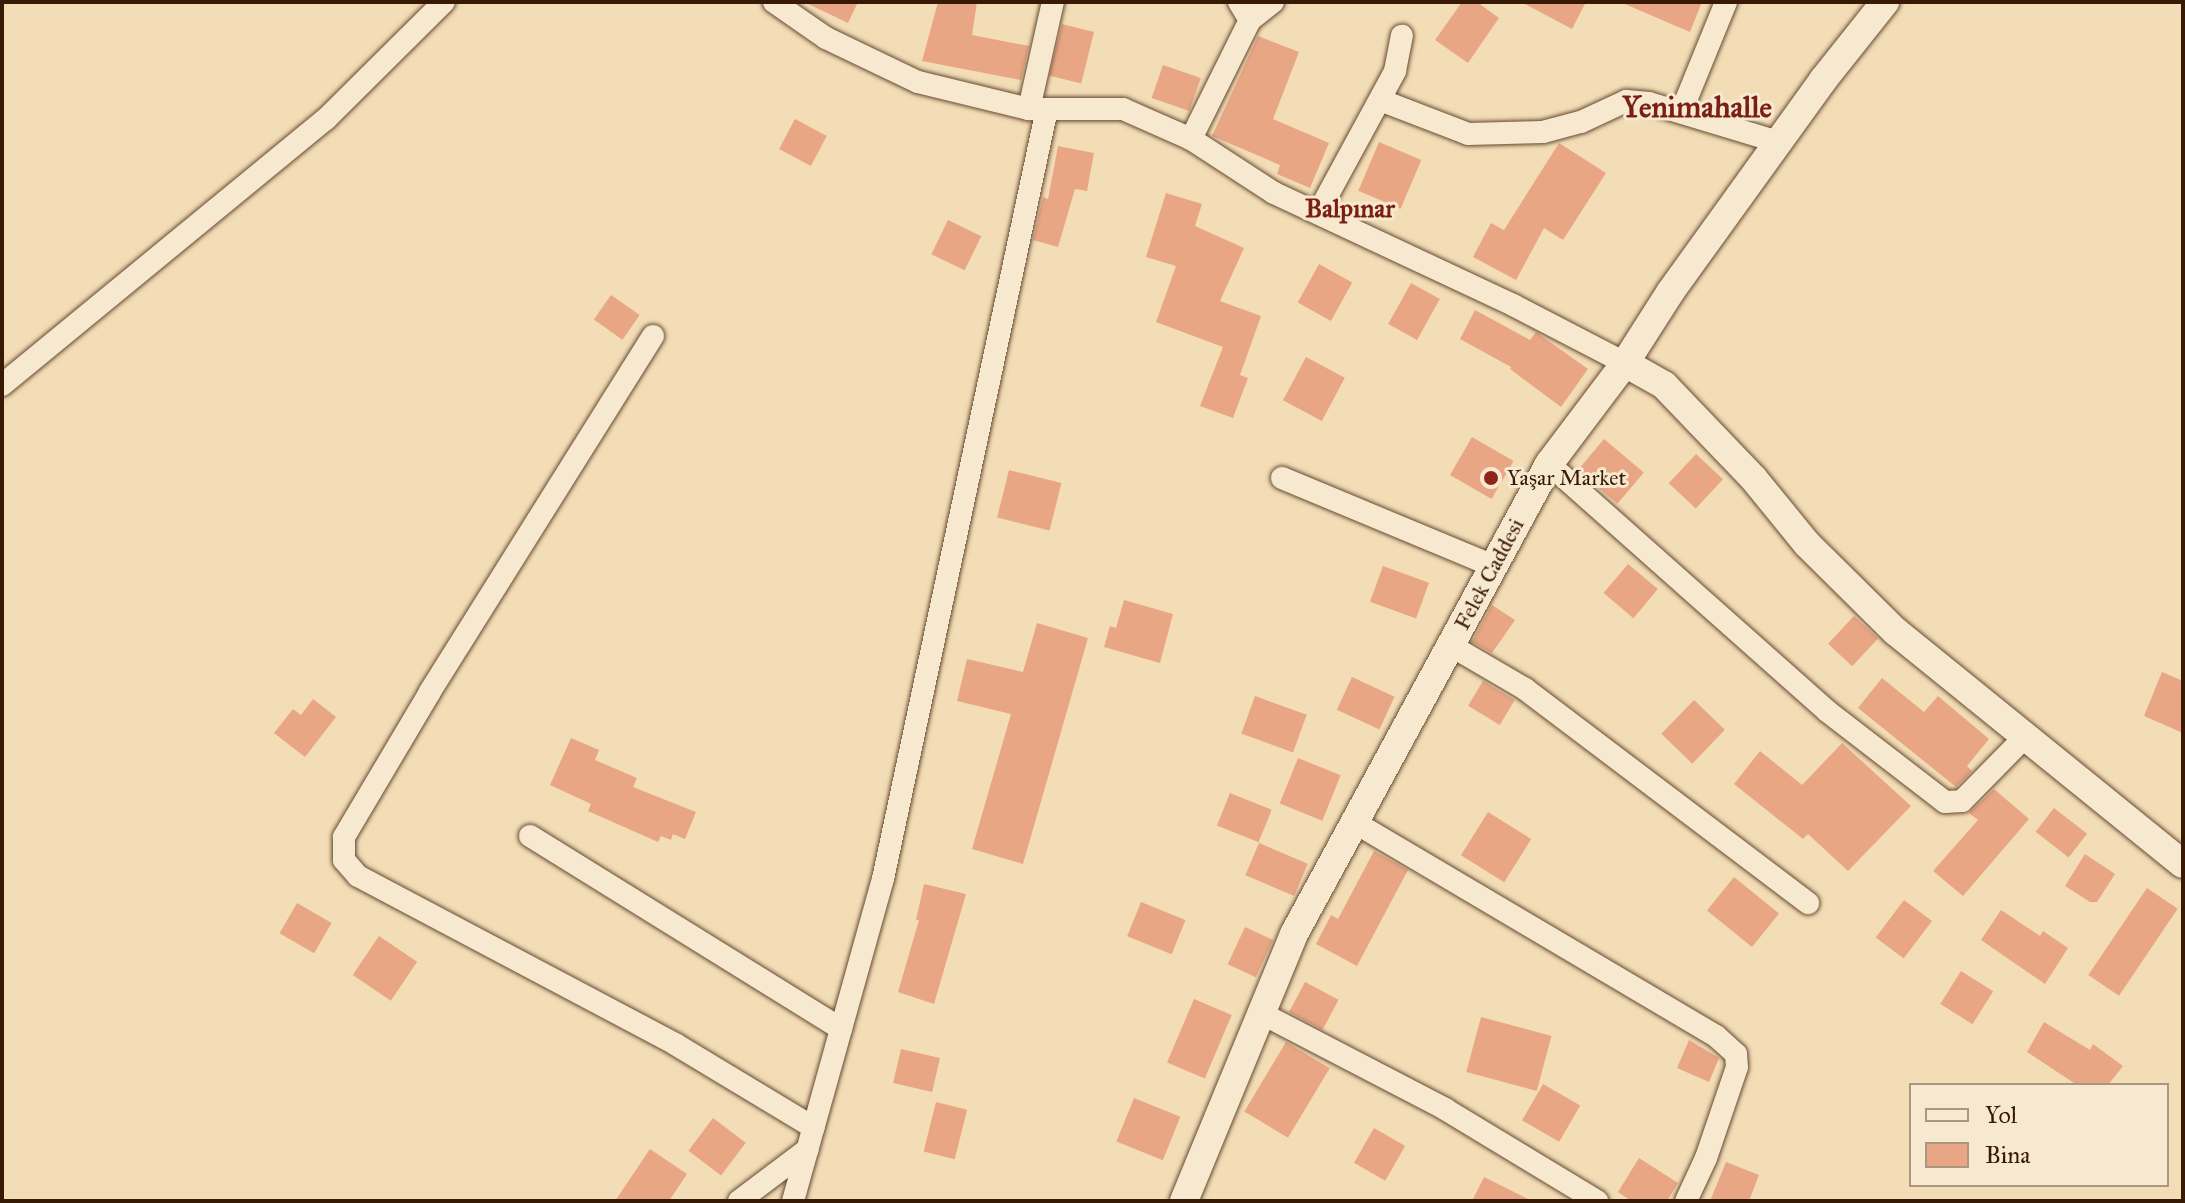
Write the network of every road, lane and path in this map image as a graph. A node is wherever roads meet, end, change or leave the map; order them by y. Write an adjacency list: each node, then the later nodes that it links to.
1 (444, 2): 17 (street)
2 (774, 2): 10 (street)
3 (1053, 2): 10 (street)
4 (1273, 2): 7 (street)
5 (1726, 2): 11 (street)
6 (1874, 6): 13 (street, Felek Caddesi)
7 (1244, 11): 12 (street)
8 (1402, 36): 9 (street)
9 (1380, 100): 11 (street); 14 (street)
10 (1038, 109): 12 (street); 28 (street)
11 (1682, 110): 13 (street)
12 (1191, 139): 14 (street)
13 (1778, 142): 16 (street, Felek Caddesi)
14 (1318, 213): 16 (street)
15 (653, 336): 29 (street)
16 (1625, 363): 18 (street, Felek Caddesi); 22 (street)
17 (2, 385)
18 (1549, 464): 20 (street, Felek Caddesi); 22 (street)
19 (1282, 478): 20 (street)
20 (1493, 566): 21 (street, Felek Caddesi)
21 (1450, 645): 23 (street, Felek Caddesi); 26 (street)
22 (2024, 738): 25 (street)
23 (1354, 822): 27 (street, Felek Caddesi); 34 (street)
24 (530, 836): 28 (street)
25 (2183, 864)
26 (1808, 903)
27 (1259, 1012): 32 (street, Felek Caddesi); 33 (street)
28 (841, 1029): 29 (street)
29 (811, 1139): 30 (street); 31 (street)
30 (739, 1201)
31 (793, 1201)
32 (1184, 1201)
33 (1597, 1201)
34 (1686, 1201)

